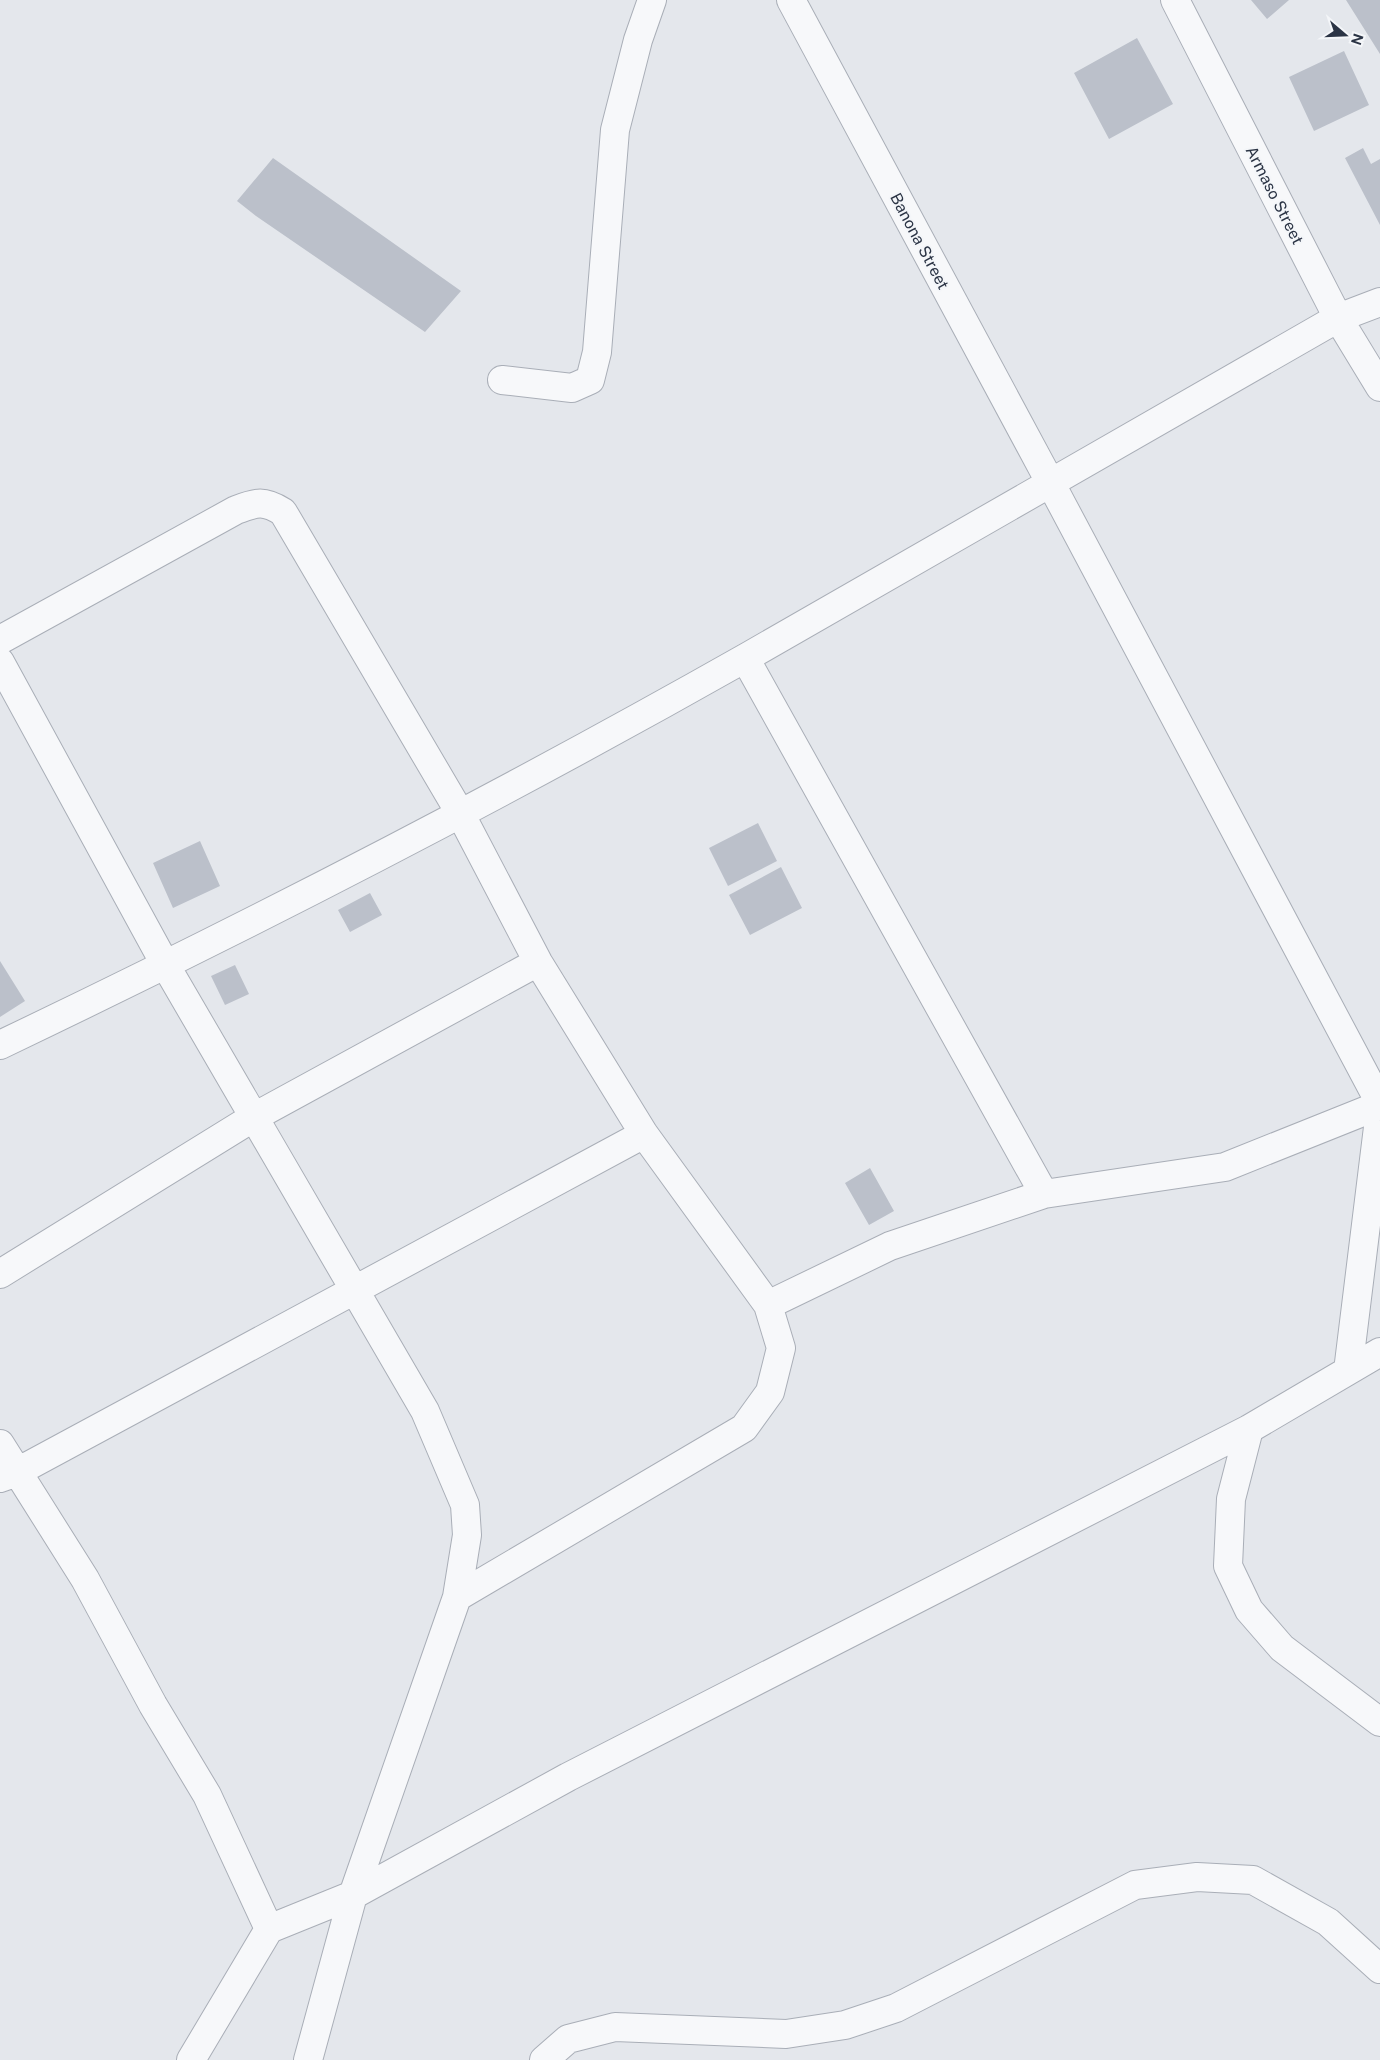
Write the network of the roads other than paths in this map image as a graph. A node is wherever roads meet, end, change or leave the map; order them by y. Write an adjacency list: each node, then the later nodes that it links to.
1 (652, 0): 6 (street)
2 (791, 0): 8 (street, Banona Street)
3 (1175, 0): 5 (street, Armaso Street)
4 (1380, 302): 5 (street)
5 (1338, 318): 7 (street, Armaso Street); 8 (street)
6 (502, 380)
7 (1380, 387)
8 (1050, 482): 10 (street); 16 (street, Banona Street)
9 (0, 640): 12 (street)
10 (745, 658): 12 (street); 20 (street)
11 (0, 662): 14 (street)
12 (460, 813): 13 (street); 14 (street)
13 (538, 962): 18 (street); 19 (street)
14 (166, 966): 15 (street); 18 (street)
15 (0, 1045)
16 (1380, 1104): 20 (street)
17 (1380, 1111): 25 (street)
18 (254, 1117): 21 (street); 22 (street)
19 (644, 1134): 22 (street); 23 (street)
20 (1044, 1194): 23 (street)
21 (0, 1274)
22 (355, 1291): 28 (street); 29 (street)
23 (768, 1305): 29 (street)
24 (1380, 1352): 25 (street)
25 (1348, 1371): 26 (street)
26 (1249, 1430): 30 (street); 31 (street)
27 (0, 1444): 28 (street)
28 (9, 1475): 32 (street)
29 (457, 1597): 31 (street)
30 (1380, 1722)
31 (353, 1895): 32 (street); 35 (street)
32 (269, 1929): 34 (street)
33 (1380, 1969): 36 (street)
34 (191, 2060)
35 (308, 2060)
36 (544, 2060)

